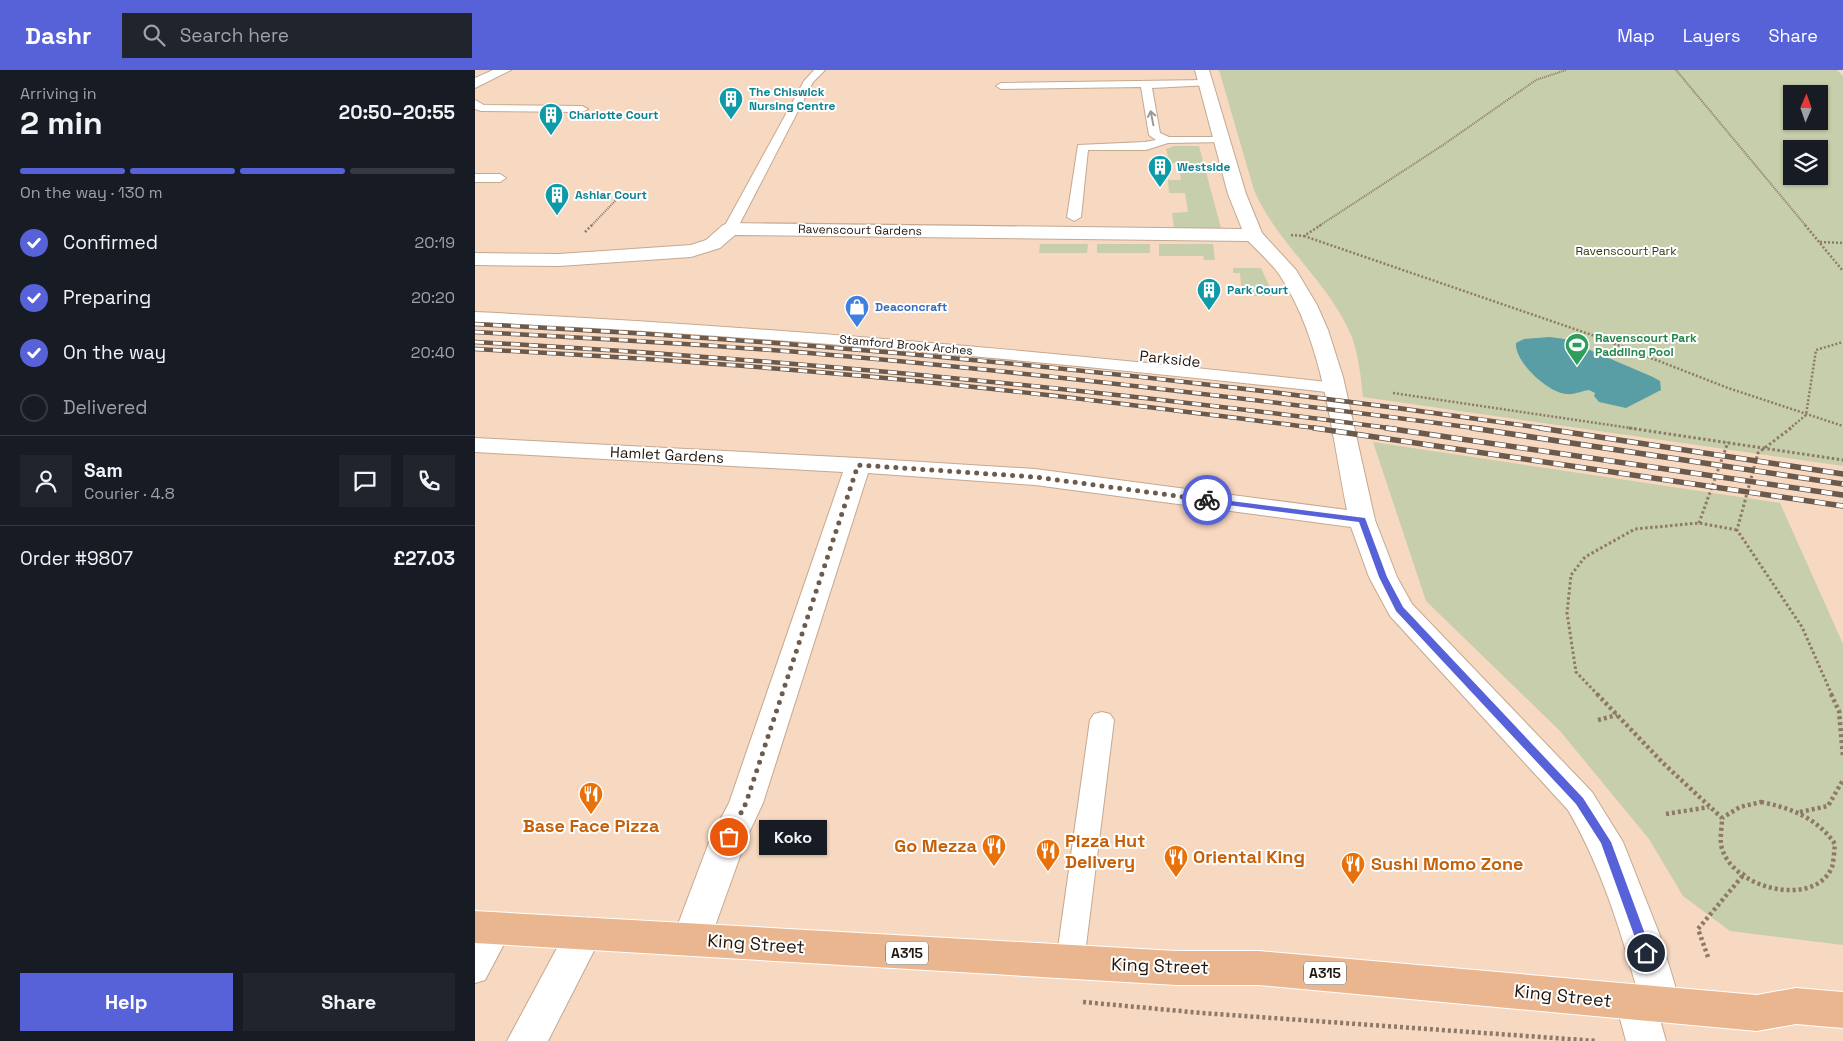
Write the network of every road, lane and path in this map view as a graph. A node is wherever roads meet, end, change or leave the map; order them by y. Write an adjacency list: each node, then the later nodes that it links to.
1 (504, 70): 6 (street)
2 (820, 70): 17 (lane)
3 (1566, 70): 19 (path)
4 (1676, 70): 20 (path)
5 (1204, 76): 7 (lane); 12 (street)
6 (475, 84)
7 (1148, 84): 8 (lane); 11 (lane, one-way to 7)
8 (1001, 86)
9 (475, 103): 10 (lane)
10 (582, 109)
11 (1167, 140): 12 (lane); 16 (lane)
12 (1221, 140): 18 (street)
13 (475, 178): 14 (lane)
14 (499, 178)
15 (618, 198): 23 (path)
16 (1074, 217)
17 (730, 229): 18 (street, Ravenscourt Gardens); 23 (street)
18 (1253, 235): 19 (path); 28 (street)
19 (1304, 236): 30 (path)
20 (1819, 242): 21 (path); 24 (path)
21 (1843, 243)
22 (475, 259): 23 (street)
23 (559, 260)
24 (1843, 272)
25 (475, 316): 28 (lane, Stamford Brook Arches)
26 (1008, 341): 28 (lane, Parkside)
27 (1843, 342): 30 (path)
28 (1334, 382): 37 (street)
29 (1393, 393): 32 (path)
30 (1806, 415): 31 (path); 34 (path)
31 (1843, 426)
32 (1729, 442): 34 (path); 38 (path)
33 (475, 445): 36 (street, Hamlet Gardens)
34 (1766, 449): 35 (path); 39 (path)
35 (1843, 460)
36 (858, 465): 37 (street, Hamlet Gardens); 54 (street)
37 (1362, 520): 58 (street)
38 (1699, 523): 39 (path); 40 (path)
39 (1737, 530): 43 (path)
40 (1617, 714): 42 (path); 45 (path)
41 (1101, 720): 56 (lane)
42 (1598, 720)
43 (1843, 756)
44 (1843, 780): 46 (path)
45 (1709, 806): 47 (path); 48 (path)
46 (1799, 812): 48 (path); 49 (path)
47 (1666, 814)
48 (1722, 818): 50 (path)
49 (1840, 860)
50 (1745, 873): 51 (path); 55 (path)
51 (1815, 891)
52 (486, 928): 53 (main road, King Street / A315); 57 (lane)
53 (583, 933): 54 (main road, King Street / A315); 61 (street)
54 (691, 940): 56 (main road, King Street / A315)
55 (1708, 957)
56 (1070, 962): 58 (main road, King Street / A315)
57 (475, 971)
58 (1649, 1004): 59 (main road, King Street / A315); 63 (street)
59 (1843, 1010)
60 (1202, 1013): 62 (path)
61 (527, 1041)
62 (1597, 1041)
63 (1646, 1041)

